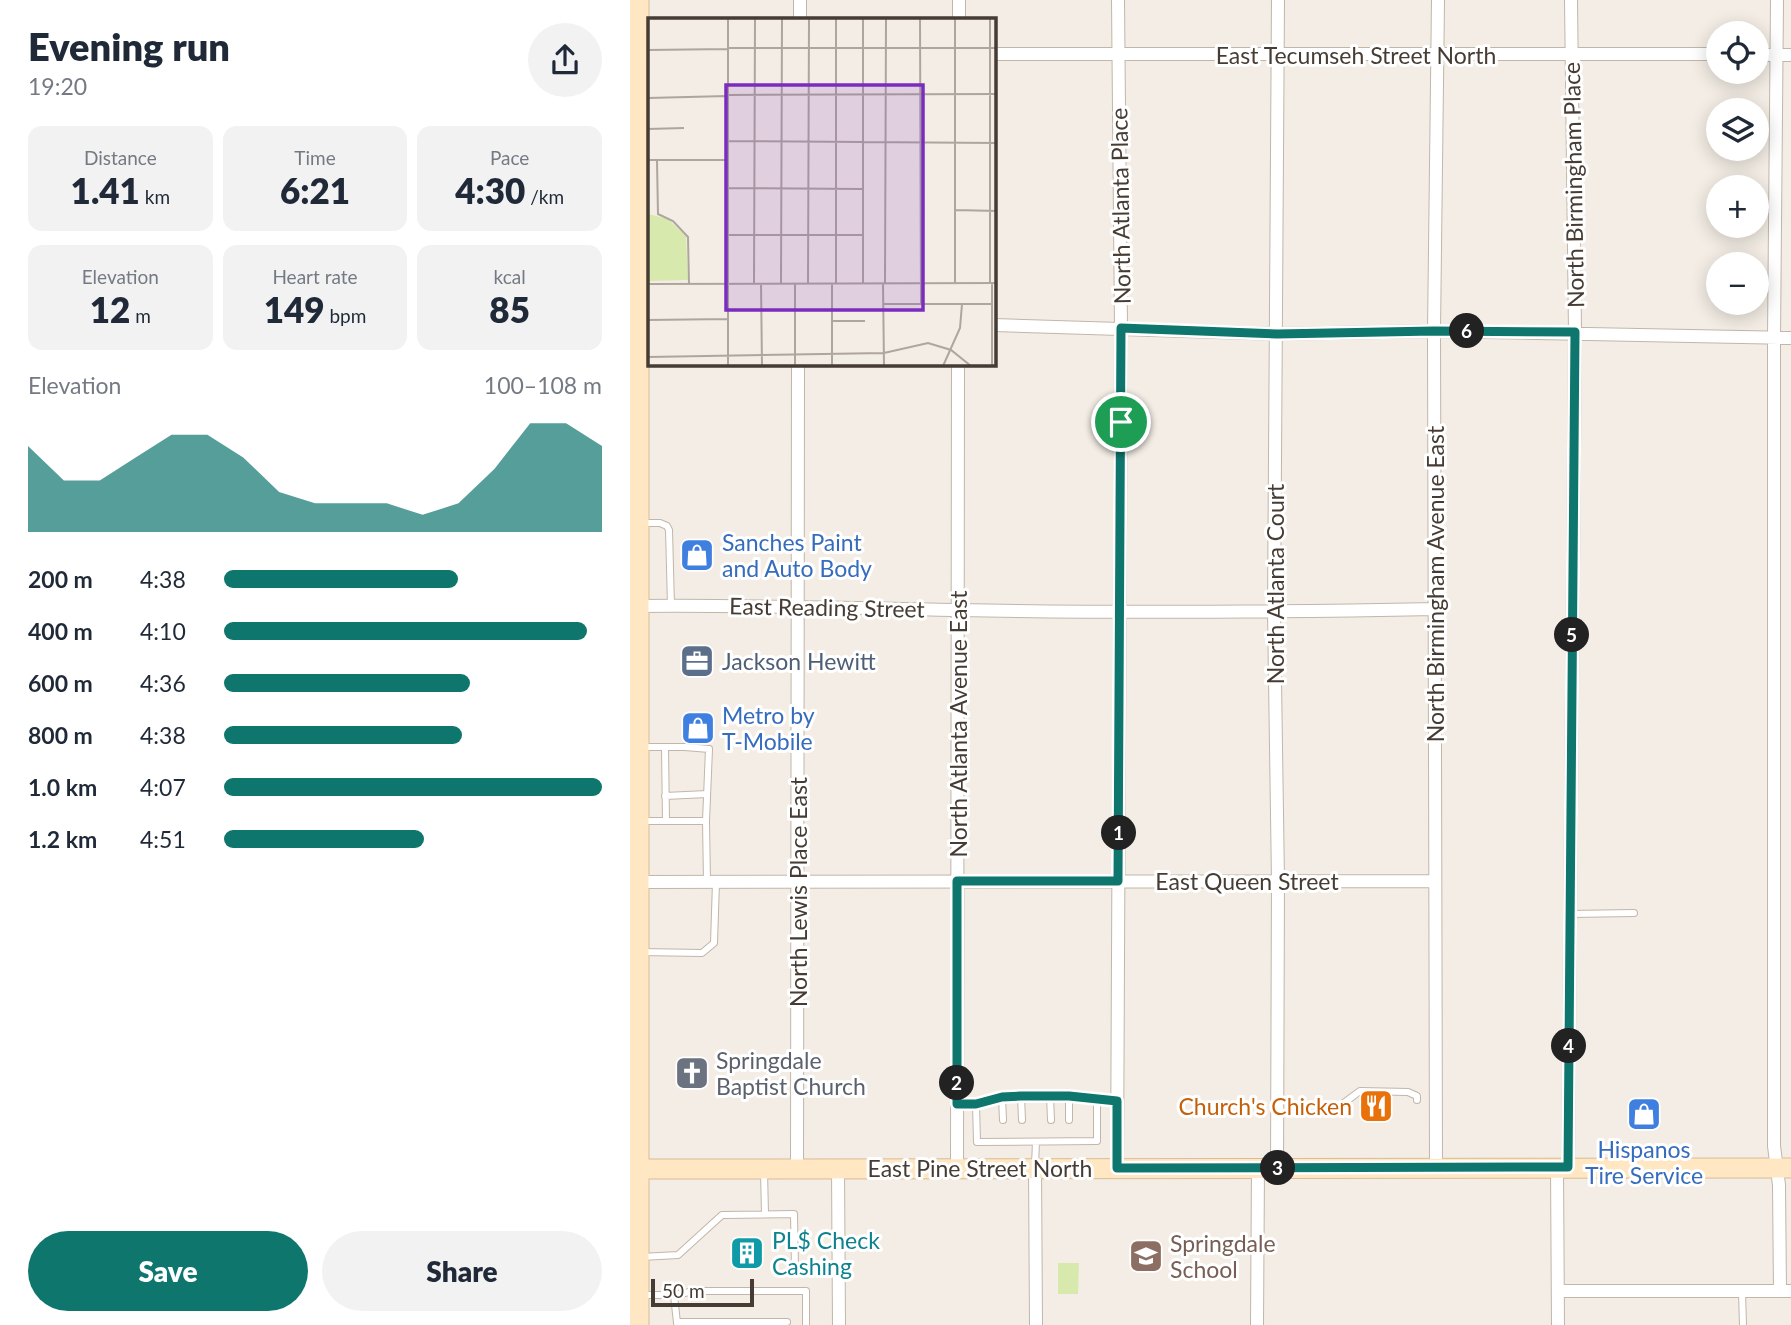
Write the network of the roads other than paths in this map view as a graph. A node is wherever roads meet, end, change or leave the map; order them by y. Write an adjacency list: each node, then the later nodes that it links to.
1 (639, 0): 20 (main road)
2 (800, 0): 9 (street)
3 (959, 0): 10 (street)
4 (1118, 0): 12 (street, North Atlanta Place)
5 (1278, 0): 15 (street, North Atlanta Court)
6 (1438, 0): 16 (street, North Birmingham Avenue East)
7 (1571, 0): 13 (street, North Birmingham Place)
8 (1777, 0): 18 (street)
9 (800, 18)
10 (959, 18)
11 (996, 54): 12 (street, East Tecumseh Street North)
12 (1118, 54): 15 (street, East Tecumseh Street North); 23 (street, North Atlanta Place)
13 (1570, 54): 14 (street, East Tecumseh Street North); 16 (street, East Tecumseh Street North); 26 (street, North Birmingham Place)
14 (1706, 54)
15 (1277, 55): 16 (street, East Tecumseh Street North); 27 (street, North Atlanta Court)
16 (1438, 55): 25 (street, North Birmingham Avenue East)
17 (1769, 55): 18 (street)
18 (1777, 55): 19 (street); 28 (street)
19 (1791, 55)
20 (639, 61): 21 (main road)
21 (634, 194): 24 (main road)
22 (996, 325): 23 (street)
23 (1121, 328): 27 (street); 40 (street, North Atlanta Place)
24 (644, 329): 32 (main road)
25 (1434, 331): 26 (street); 27 (street); 38 (street, North Birmingham Avenue East)
26 (1575, 332): 28 (street); 57 (street, North Birmingham Place)
27 (1277, 334): 41 (street, North Atlanta Court)
28 (1774, 338): 29 (street); 84 (street)
29 (1791, 338)
30 (798, 366): 36 (street, North Lewis Place East)
31 (957, 366): 39 (street, North Atlanta Avenue East)
32 (634, 442): 33 (main road)
33 (634, 476): 34 (main road)
34 (636, 526): 35 (main road); 37 (lane)
35 (636, 602): 37 (street, East Reading Street); 42 (main road)
36 (798, 605): 37 (street, East Reading Street); 39 (street, East Reading Street); 49 (street, North Lewis Place East)
37 (671, 606)
38 (1436, 609): 41 (street, East Reading Street); 53 (street, North Birmingham Avenue East)
39 (958, 610): 40 (street, East Reading Street); 50 (street, North Atlanta Avenue East)
40 (1120, 611): 41 (street, East Reading Street); 51 (street, North Atlanta Place)
41 (1274, 612): 52 (street, North Atlanta Court)
42 (638, 747): 43 (lane); 46 (main road)
43 (665, 747): 44 (lane); 45 (lane)
44 (707, 794): 45 (lane); 48 (lane)
45 (665, 796): 47 (lane)
46 (639, 821): 47 (lane); 54 (main road)
47 (666, 821): 48 (lane)
48 (706, 821): 55 (lane)
49 (798, 881): 50 (street, East Queen Street); 55 (street, East Queen Street); 80 (street, North Lewis Place East)
50 (957, 881): 51 (street, East Queen Street); 67 (street, North Atlanta Avenue East)
51 (1118, 881): 52 (street, East Queen Street); 66 (street, North Atlanta Place)
52 (1278, 881): 53 (street, East Queen Street); 83 (street, North Atlanta Court)
53 (1435, 881): 77 (street, North Birmingham Avenue East)
54 (634, 882): 55 (street, East Queen Street); 58 (main road)
55 (711, 882): 58 (lane)
56 (1634, 913): 57 (lane)
57 (1570, 914): 78 (street, North Birmingham Place)
58 (639, 952): 59 (main road)
59 (634, 1053): 85 (main road)
60 (1021, 1096): 61 (lane); 63 (lane); 71 (lane)
61 (1051, 1096): 62 (lane); 72 (lane)
62 (1069, 1096): 65 (lane); 73 (lane)
63 (1002, 1097): 68 (lane); 70 (lane)
64 (1417, 1100): 69 (lane)
65 (1097, 1101): 66 (lane); 74 (lane)
66 (1117, 1101): 82 (street, North Atlanta Place)
67 (957, 1104): 68 (lane); 75 (street, North Atlanta Avenue East)
68 (976, 1104): 74 (lane)
69 (1337, 1108)
70 (1003, 1120)
71 (1022, 1120)
72 (1051, 1120)
73 (1069, 1120)
74 (1036, 1142): 76 (lane)
75 (957, 1167): 76 (main road, East Pine Street North); 81 (main road, East Pine Street North)
76 (1035, 1167): 82 (main road, East Pine Street North); 99 (street)
77 (1436, 1167): 78 (main road, East Pine Street North); 83 (main road, East Pine Street North)
78 (1563, 1167): 84 (main road, East Pine Street North); 89 (street, North Birmingham Place)
79 (764, 1168): 80 (main road, East Pine Street North); 85 (main road, East Pine Street North); 86 (lane)
80 (797, 1168): 81 (main road, East Pine Street North)
81 (838, 1168): 98 (street)
82 (1117, 1168): 83 (main road, East Pine Street North)
83 (1268, 1168): 100 (street)
84 (1784, 1168): 91 (street)
85 (634, 1169): 87 (main road)
86 (765, 1214): 87 (lane); 88 (lane)
87 (639, 1257): 92 (main road)
88 (795, 1270)
89 (1558, 1291): 90 (street); 101 (street, North Birmingham Place)
90 (1742, 1291): 91 (street); 102 (lane)
91 (1786, 1291)
92 (639, 1295): 93 (lane); 96 (main road)
93 (674, 1295): 95 (lane); 97 (lane)
94 (787, 1322): 95 (lane)
95 (677, 1324)
96 (639, 1325)
97 (806, 1325)
98 (839, 1325)
99 (1036, 1325)
100 (1257, 1325)
101 (1558, 1325)
102 (1744, 1325)

